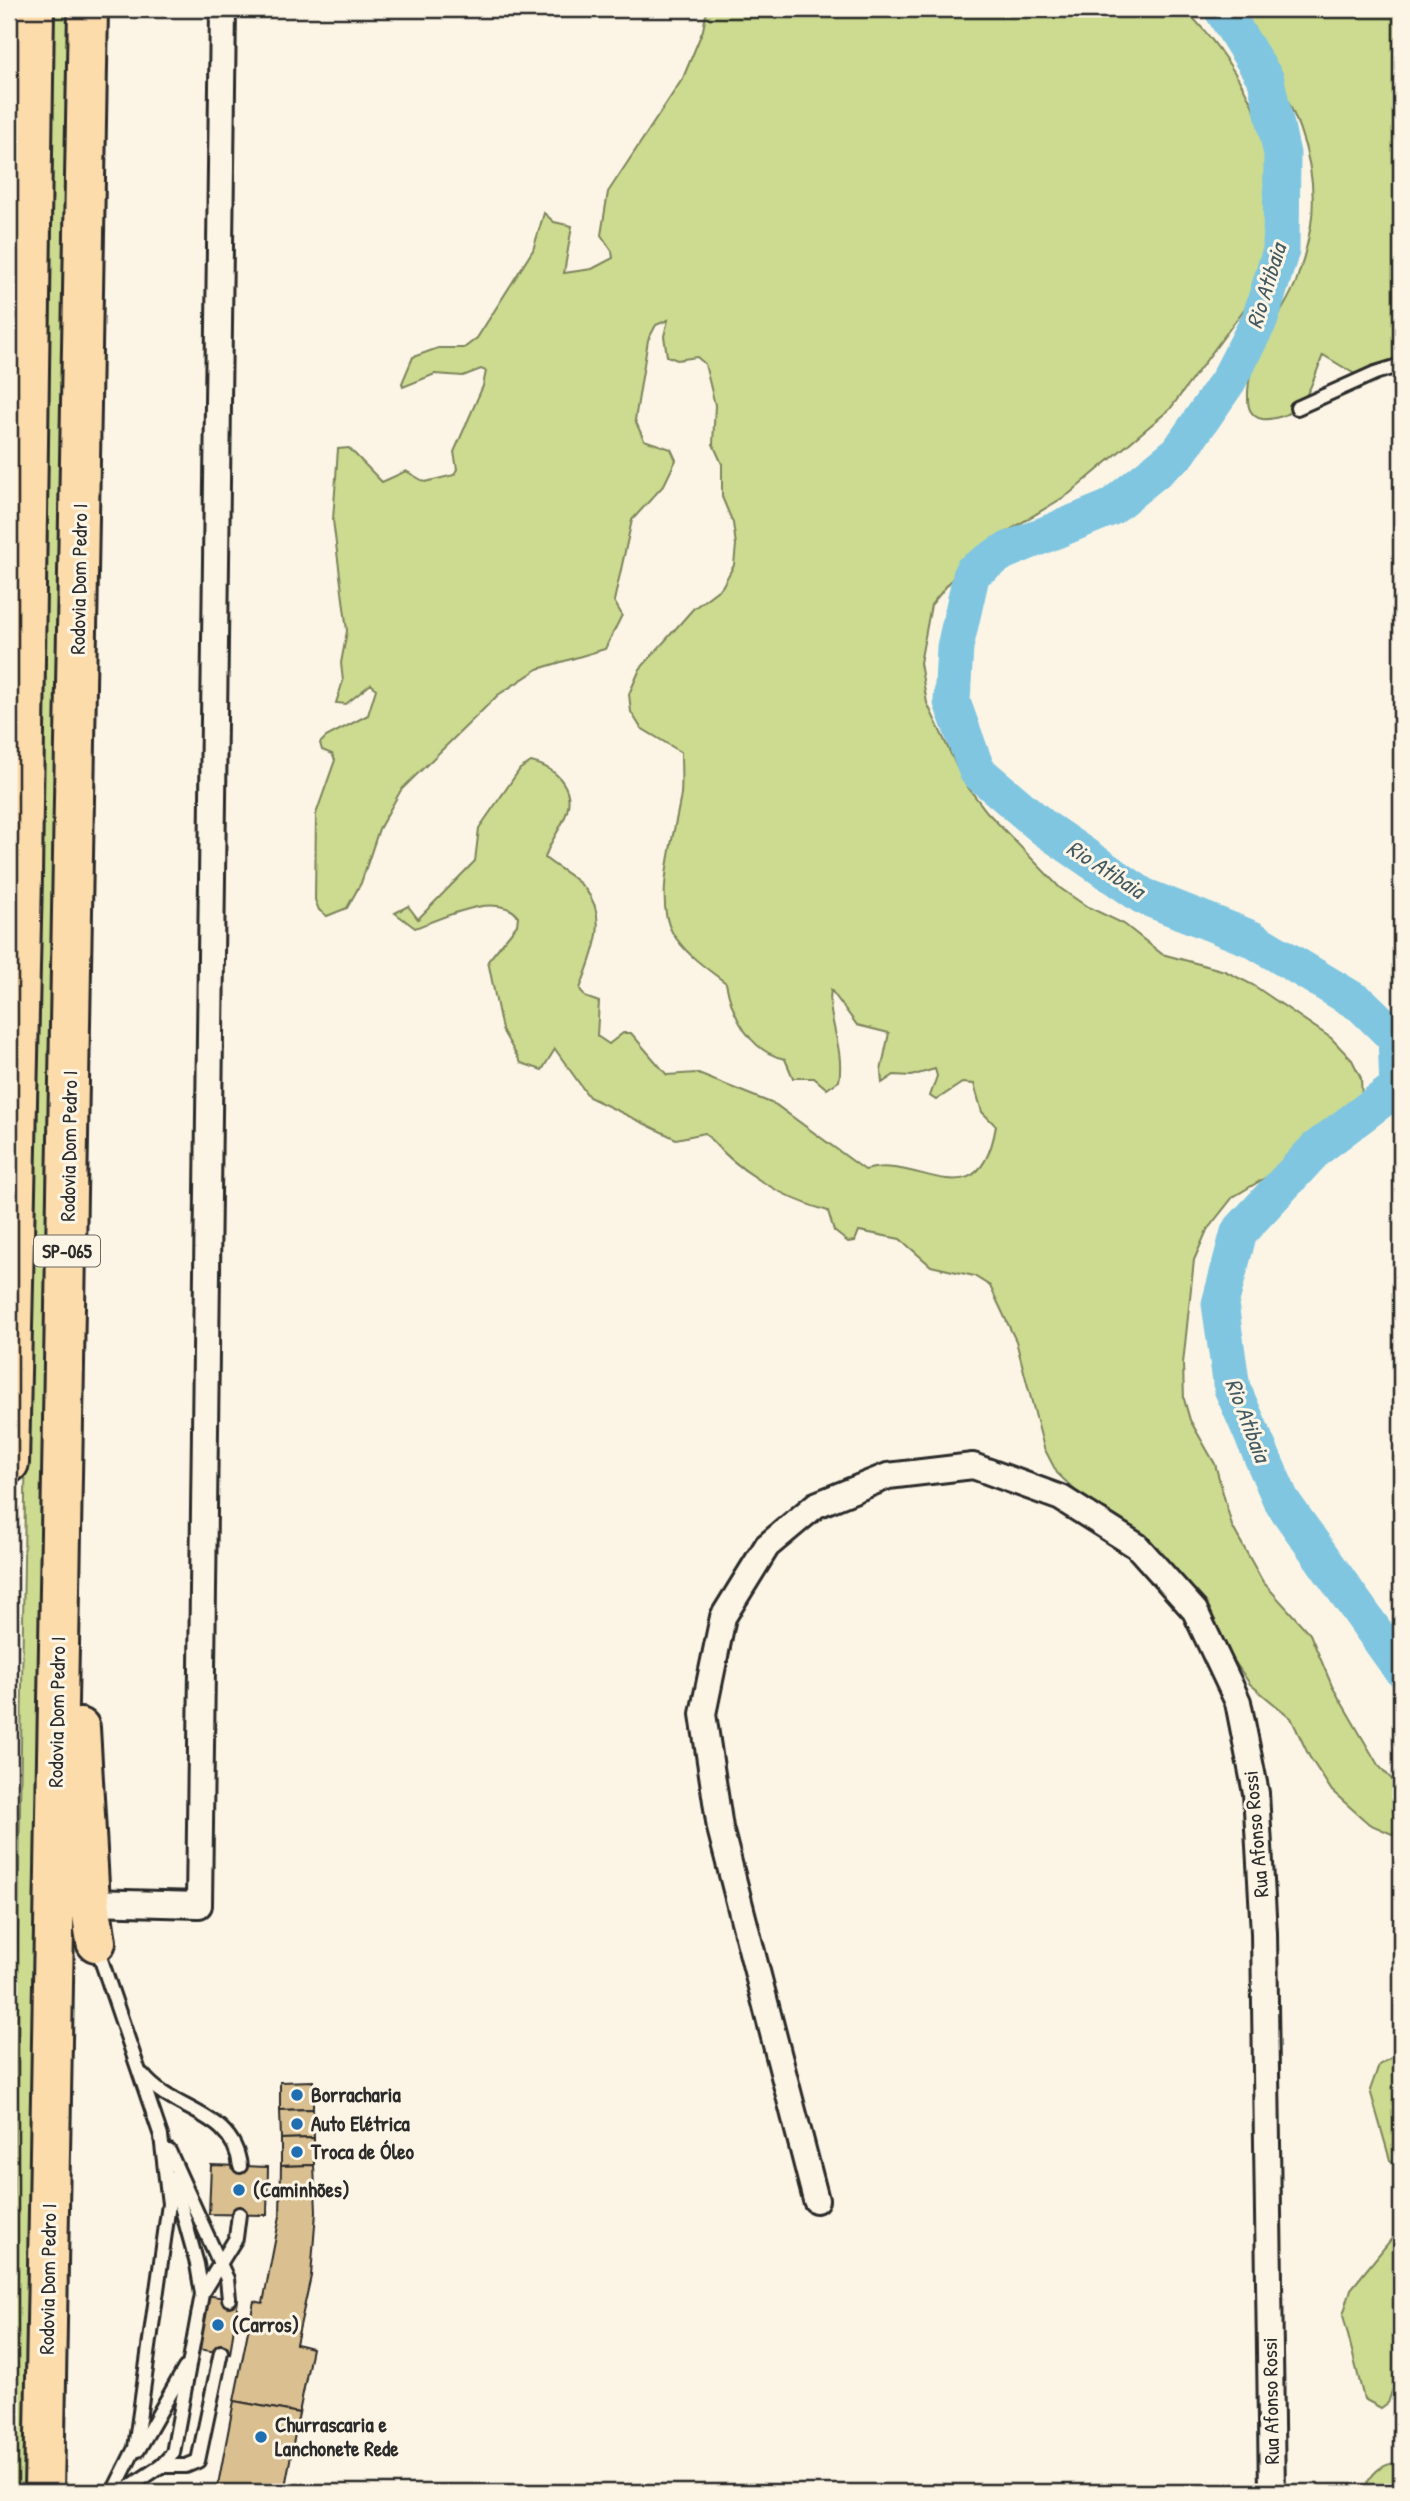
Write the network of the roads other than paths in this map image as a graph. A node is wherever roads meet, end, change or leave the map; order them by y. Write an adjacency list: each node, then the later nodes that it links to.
1 (34, 9): 7 (highway, SP-065)
2 (88, 9): 6 (highway, Rodovia Dom Pedro I / SP-065)
3 (223, 9): 8 (street)
4 (1401, 365): 5 (lane)
5 (1297, 408)
6 (63, 1406): 8 (highway); 23 (highway, Rodovia Dom Pedro I / SP-065)
7 (9, 1463)
8 (90, 1902): 9 (highway)
9 (96, 1942): 10 (lane)
10 (137, 2067): 11 (lane); 12 (lane)
11 (161, 2136): 15 (lane); 16 (lane); 22 (lane)
12 (240, 2166)
13 (817, 2200): 26 (street, Rua Afonso Rossi)
14 (239, 2214): 15 (lane)
15 (220, 2262): 16 (lane); 17 (lane)
16 (202, 2294): 20 (lane)
17 (229, 2299)
18 (198, 2349): 20 (lane)
19 (220, 2352): 21 (lane)
20 (190, 2360): 21 (lane); 22 (lane)
21 (161, 2466): 25 (lane)
22 (128, 2468): 24 (lane)
23 (44, 2492)
24 (113, 2492)
25 (122, 2492)
26 (1272, 2492)

